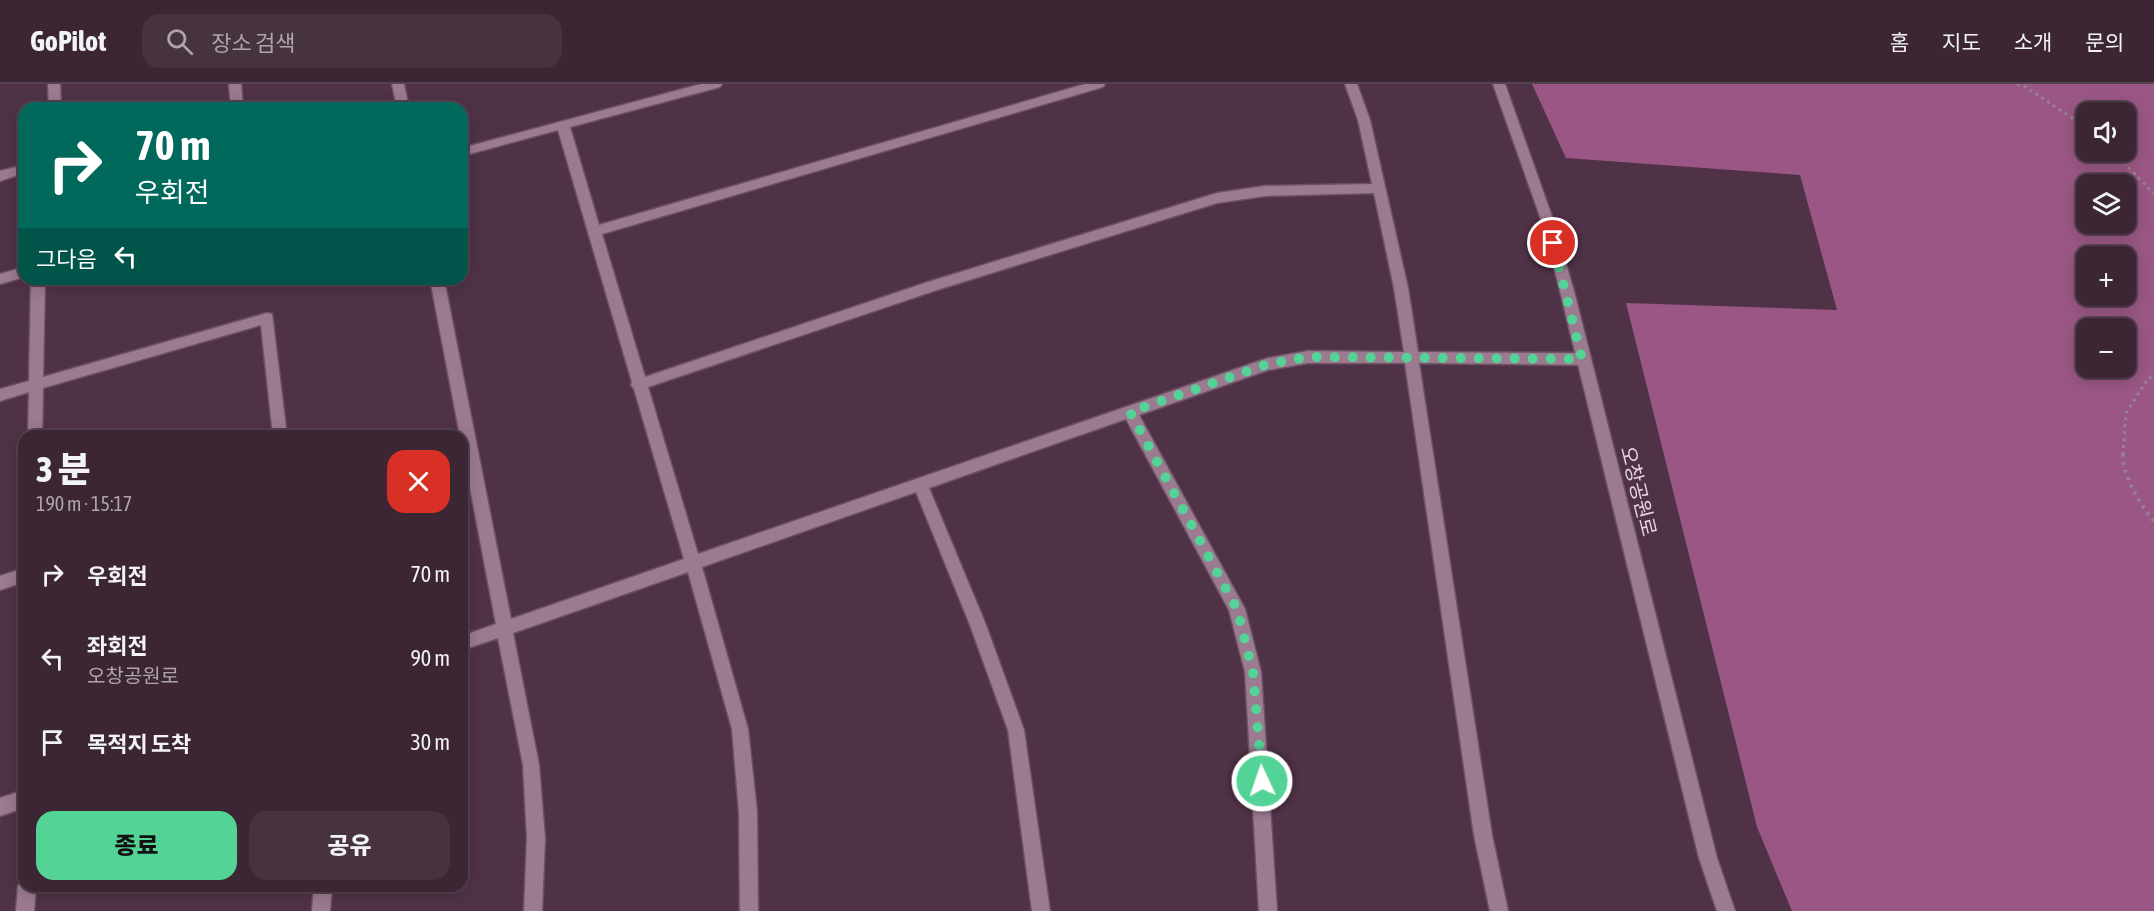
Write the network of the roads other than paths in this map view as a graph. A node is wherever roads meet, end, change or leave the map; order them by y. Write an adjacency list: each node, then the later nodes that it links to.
1 (54, 84): 8 (street)
2 (235, 84): 9 (street)
3 (398, 84): 10 (street)
4 (717, 84): 11 (street)
5 (1099, 84): 16 (street)
6 (1351, 84): 15 (street)
7 (1499, 84): 22 (street, 오창공원로)
8 (55, 102)
9 (236, 102)
10 (402, 102)
11 (563, 125): 12 (street); 16 (street)
12 (468, 150)
13 (18, 171): 14 (street)
14 (0, 176)
15 (1379, 188): 21 (street); 24 (street)
16 (594, 231): 24 (street)
17 (18, 274): 18 (street)
18 (0, 279)
19 (38, 285): 23 (street)
20 (438, 285): 29 (street)
21 (1411, 357): 22 (street); 26 (street); 47 (street)
22 (1582, 359): 48 (street, 오창공원로)
23 (36, 384): 25 (street); 27 (street); 28 (street)
24 (638, 385): 32 (street)
25 (0, 395)
26 (1130, 412): 31 (street); 46 (street)
27 (35, 430)
28 (279, 430)
29 (466, 430)
30 (468, 438): 35 (street)
31 (920, 484): 32 (street); 45 (street)
32 (692, 563): 35 (street); 44 (street)
33 (18, 578): 34 (street)
34 (0, 583)
35 (505, 628): 36 (street); 43 (street)
36 (468, 641)
37 (18, 800): 38 (street)
38 (0, 807)
39 (27, 892): 41 (street)
40 (323, 892): 42 (street)
41 (25, 911)
42 (321, 911)
43 (533, 911)
44 (749, 911)
45 (1041, 911)
46 (1268, 911)
47 (1499, 911)
48 (1726, 911)

